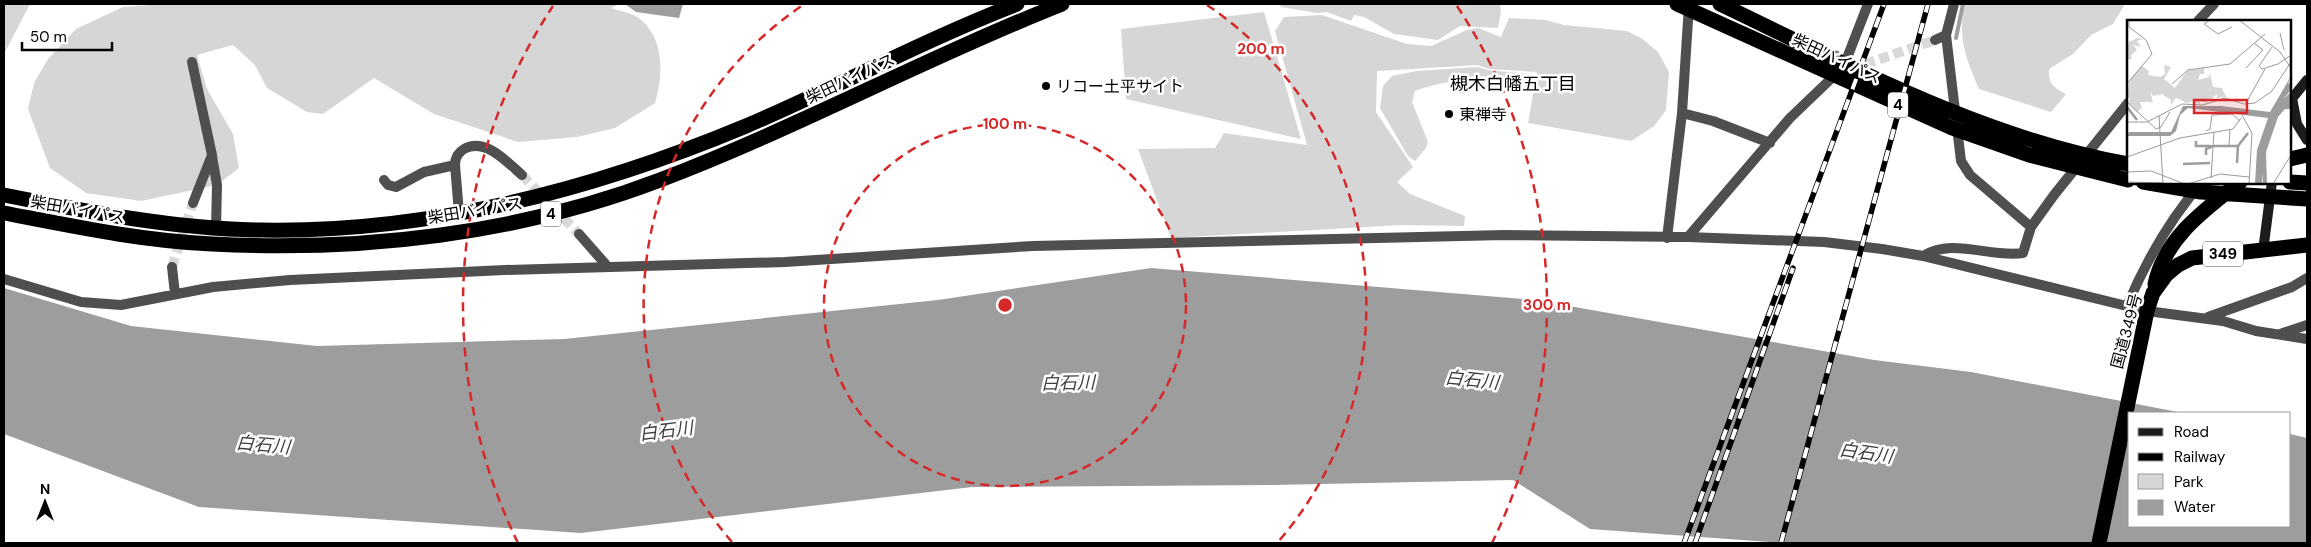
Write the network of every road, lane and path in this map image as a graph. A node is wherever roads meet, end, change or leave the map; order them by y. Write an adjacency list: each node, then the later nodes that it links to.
1 (1017, 4): 40 (highway, 柴田バイパス / 4)
2 (1062, 4): 39 (highway, 柴田バイパス / 4)
3 (1677, 4): 28 (highway, 柴田バイパス / 4)
4 (1689, 4): 18 (street)
5 (1720, 4): 24 (highway, 柴田バイパス / 4)
6 (1868, 4): 14 (street)
7 (1954, 4): 10 (street)
8 (2214, 4): 9 (street)
9 (2199, 20)
10 (1946, 35): 11 (street); 42 (street)
11 (1935, 40)
12 (192, 62): 21 (street)
13 (1850, 70): 14 (street)
14 (1837, 73): 20 (street)
15 (2307, 80): 16 (street)
16 (2291, 98): 19 (street)
17 (2127, 105): 42 (street)
18 (1682, 113): 20 (street); 45 (street)
19 (2307, 140)
20 (1770, 143): 46 (street)
21 (212, 155): 38 (street); 43 (street)
22 (2307, 155): 23 (highway)
23 (2291, 160)
24 (2127, 164)
25 (454, 166): 26 (street); 27 (street); 40 (street)
26 (522, 175)
27 (384, 180)
28 (2127, 180)
29 (2291, 182): 30 (highway)
30 (2307, 183)
31 (2155, 184): 37 (highway)
32 (2200, 184): 56 (street)
33 (2220, 184): 41 (street)
34 (2237, 184): 41 (highway, 349)
35 (2272, 184): 48 (street)
36 (4, 195): 43 (highway, 柴田バイパス / 4)
37 (2307, 199)
38 (192, 203)
39 (4, 213)
40 (459, 213): 43 (highway, 柴田バイパス / 4)
41 (2197, 214): 54 (highway, 349)
42 (2031, 227): 49 (street)
43 (216, 228)
44 (579, 234): 51 (street)
45 (1667, 238): 46 (street); 51 (street)
46 (1688, 238): 49 (street)
47 (2307, 245): 48 (highway, 国道349号 / 349)
48 (2263, 250): 54 (highway, 国道349号 / 349)
49 (1923, 256): 56 (street)
50 (172, 267): 55 (street)
51 (608, 267): 55 (street)
52 (2307, 278): 58 (street)
53 (4, 279): 55 (street)
54 (2153, 293): 57 (highway, 国道349号 / 349)
55 (175, 294)
56 (2127, 306): 57 (street)
57 (2147, 311): 58 (street); 62 (highway, 国道349号 / 349)
58 (2202, 319): 60 (street)
59 (2307, 326): 60 (street)
60 (2277, 335): 61 (street)
61 (2307, 338)
62 (2099, 543)

